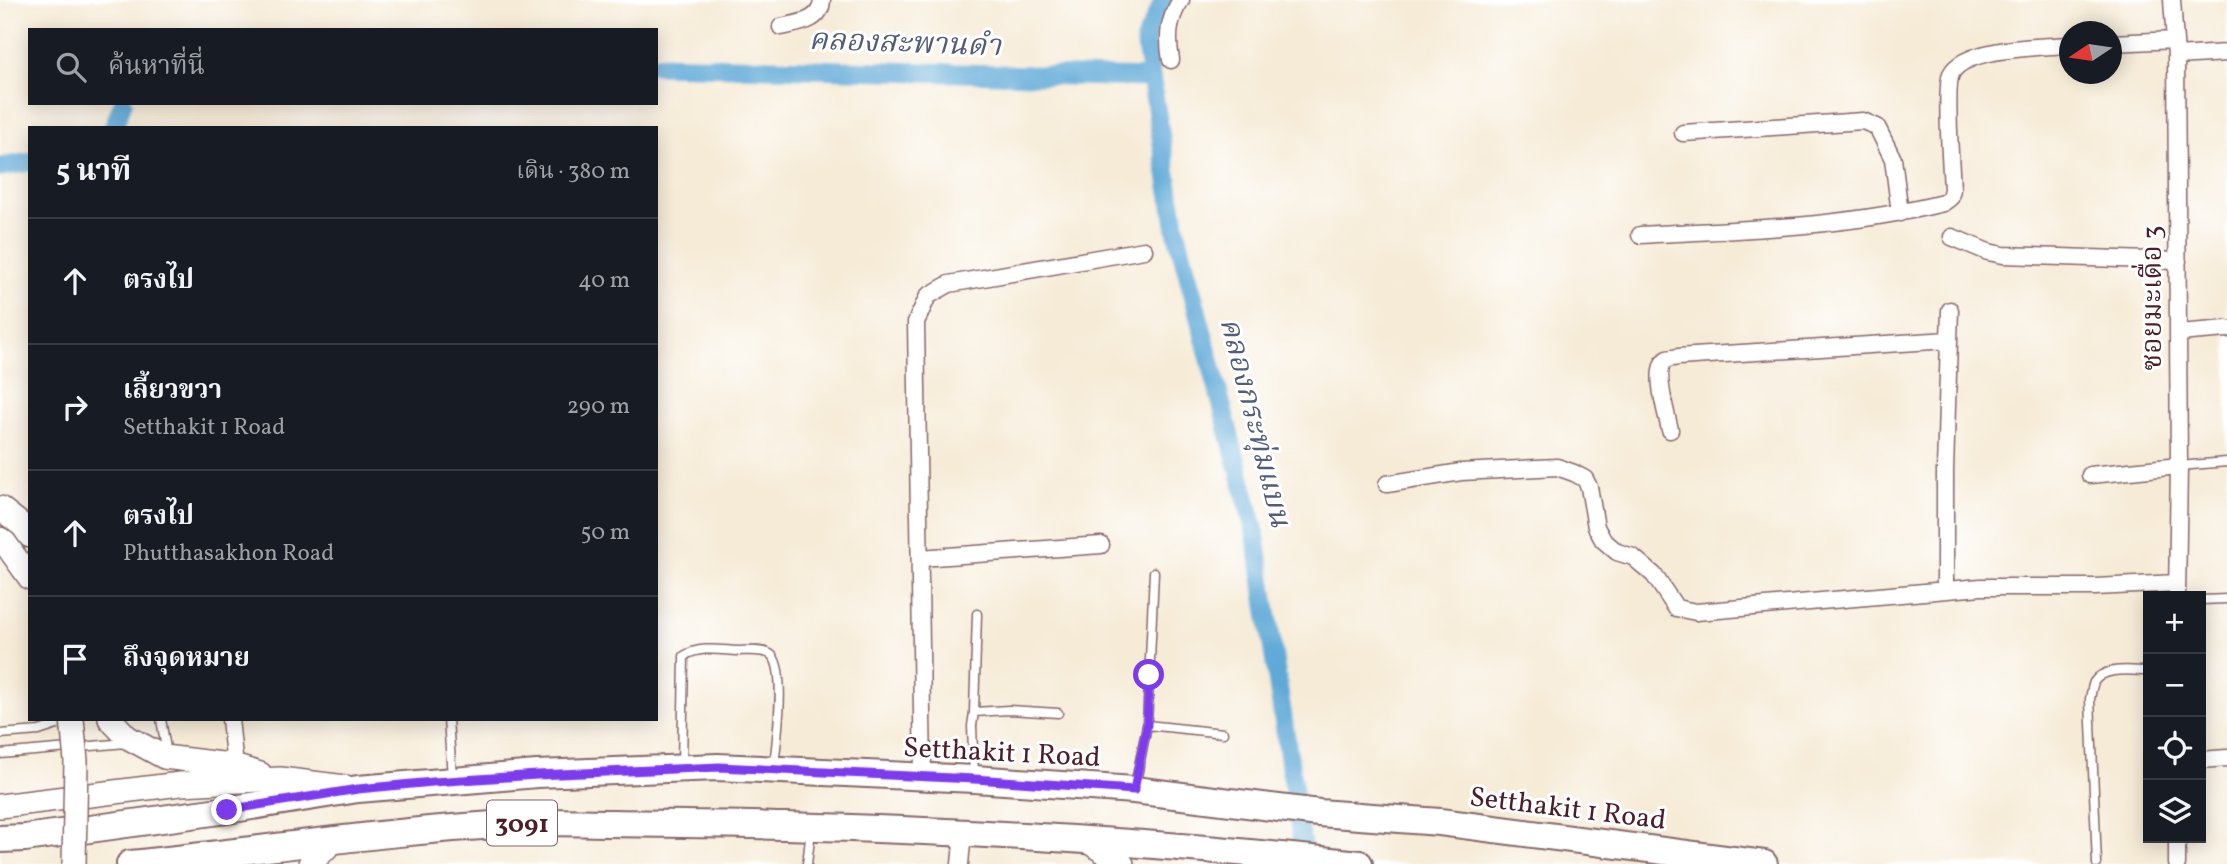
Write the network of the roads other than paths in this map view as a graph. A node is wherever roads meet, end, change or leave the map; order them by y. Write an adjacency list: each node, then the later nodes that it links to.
1 (822, 0): 4 (street)
2 (1181, 0): 9 (street)
3 (2172, 0): 7 (street, ซอยมะเดื่อ 3)
4 (781, 27)
5 (2122, 44): 7 (street)
6 (2059, 46): 11 (street)
7 (2176, 48): 8 (street); 15 (street, ซอยมะเดื่อ 3)
8 (2227, 53)
9 (1171, 60)
10 (1683, 133): 11 (street)
11 (1899, 213): 12 (street)
12 (1640, 235)
13 (1951, 237): 15 (street)
14 (1144, 250): 29 (street)
15 (2178, 261): 18 (street, ซอยมะเดื่อ 3)
16 (1950, 310): 19 (street)
17 (2227, 330): 18 (street)
18 (2178, 333): 22 (street, ซอยมะเดื่อ 3)
19 (1949, 340): 20 (street); 32 (street)
20 (1670, 430)
21 (2227, 462): 22 (lane)
22 (2179, 466): 23 (street); 33 (street, ซอยมะเดื่อ 3)
23 (2090, 475)
24 (1387, 484): 32 (street)
25 (0, 508): 26 (main road)
26 (28, 533)
27 (0, 539): 31 (main road)
28 (1101, 545): 29 (street)
29 (920, 558): 57 (street)
30 (1154, 572): 46 (lane)
31 (28, 575)
32 (1945, 590): 33 (street)
33 (2177, 590)
34 (2227, 599): 35 (lane)
35 (2206, 600)
36 (977, 614): 38 (lane)
37 (2143, 671): 82 (lane)
38 (974, 712): 39 (lane); 59 (lane)
39 (1058, 713)
40 (69, 721): 48 (lane)
41 (74, 721): 72 (main road, bridge)
42 (112, 721): 49 (main road)
43 (161, 721): 51 (lane)
44 (230, 721): 54 (street)
45 (448, 721): 60 (lane)
46 (1147, 725): 47 (lane); 62 (lane)
47 (1223, 733)
48 (0, 734)
49 (135, 742): 50 (lane); 51 (main road)
50 (0, 754)
51 (167, 758): 54 (main road)
52 (2227, 758): 53 (street)
53 (2206, 760)
54 (235, 767): 58 (main road)
55 (681, 769): 56 (main road, Setthakit 1 Road / 3091); 56 (lane); 60 (main road, Setthakit 1 Road / 3091)
56 (774, 770): 57 (main road, Setthakit 1 Road / 3091)
57 (923, 777): 59 (main road, Setthakit 1 Road / 3091)
58 (281, 779): 61 (main road, 3091); 63 (main road, 3091)
59 (974, 779): 62 (main road, Setthakit 1 Road / 3091)
60 (453, 780): 61 (main road, Setthakit 1 Road / 3091)
61 (358, 789): 66 (main road, Setthakit 1 Road)
62 (1134, 790): 81 (main road, Setthakit 1 Road / 3091)
63 (0, 806)
64 (812, 827): 65 (main road, 3091); 67 (main road, 3091); 75 (lane)
65 (963, 833): 68 (main road, 3091); 76 (street)
66 (0, 839)
67 (335, 839): 73 (main road); 74 (main road)
68 (1086, 840): 70 (main road, 3091); 77 (main road)
69 (2177, 843): 83 (street)
70 (1237, 852): 71 (main road, 3091); 78 (main road)
71 (1318, 861): 79 (main road, 3091)
72 (74, 864)
73 (130, 864)
74 (310, 864)
75 (807, 864)
76 (960, 864)
77 (1122, 864)
78 (1212, 864)
79 (1353, 864): 80 (main road, 3091)
80 (1359, 864)
81 (1764, 864)
82 (2097, 864)
83 (2177, 864)

